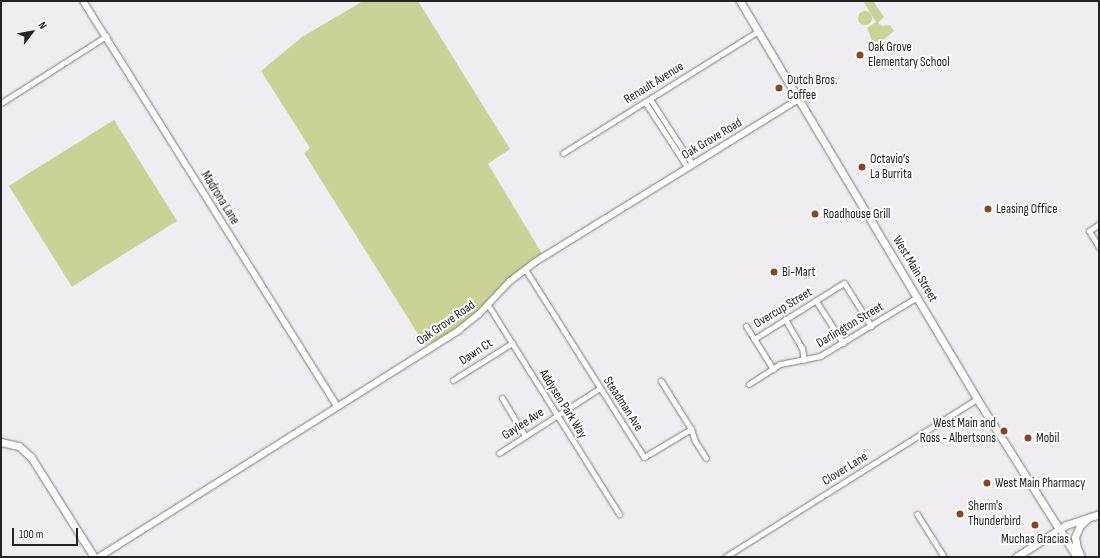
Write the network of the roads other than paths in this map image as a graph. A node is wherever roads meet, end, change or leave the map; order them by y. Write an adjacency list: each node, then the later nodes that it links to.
1 (84, 1): 4 (street, Madrona Lane)
2 (740, 1): 3 (main road, West Main Street)
3 (758, 31): 5 (street, Renault Avenue); 6 (main road, West Main Street)
4 (106, 36): 8 (street); 31 (street, Madrona Lane)
5 (650, 98): 7 (street, Renault Avenue); 10 (street)
6 (799, 99): 10 (street, Oak Grove Road); 14 (main road, West Main Street)
7 (645, 102): 9 (street, Renault Avenue); 10 (street)
8 (1, 103)
9 (562, 154)
10 (690, 166): 13 (street, Oak Grove Road)
11 (1099, 224): 12 (street)
12 (1099, 247)
13 (525, 269): 16 (street, Oak Grove Road); 28 (street, Steadman Ave)
14 (917, 297): 19 (street, Darlington Street); 30 (main road, West Main Street)
15 (816, 300): 17 (street, Overcup Street); 19 (street, Overcup Street); 22 (street)
16 (488, 305): 21 (street, Addysen Park Way); 31 (street, Oak Grove Road)
17 (785, 319): 20 (street, Overcup Street); 23 (street)
18 (746, 326): 20 (street)
19 (871, 326): 22 (street, Darlington Street)
20 (754, 339): 24 (street)
21 (512, 342): 25 (street, Dawn Ct); 32 (street, Addysen Park Way)
22 (842, 343): 23 (street, Darlington Street)
23 (804, 360): 24 (street, Darlington Street)
24 (773, 369): 27 (street, Darlington Street)
25 (453, 380)
26 (661, 380): 33 (street)
27 (749, 384)
28 (600, 388): 32 (street, Gaylee Ave); 33 (street, Steadman Ave)
29 (502, 398): 34 (street)
30 (977, 399): 41 (main road); 44 (street, Clover Lane)
31 (338, 407): 43 (street, Oak Grove Road)
32 (557, 416): 34 (street, Gaylee Ave); 38 (street, Addysen Park Way)
33 (691, 429): 37 (street)
34 (525, 436): 36 (street, Gaylee Ave)
35 (1, 442): 42 (main road)
36 (499, 453)
37 (706, 458)
38 (619, 514)
39 (917, 514): 45 (street)
40 (1096, 514): 41 (main road); 48 (main road)
41 (1059, 530): 46 (main road); 47 (main road)
42 (94, 557)
43 (99, 557)
44 (725, 557)
45 (944, 557)
46 (1016, 557)
47 (1076, 557)
48 (1082, 557)

